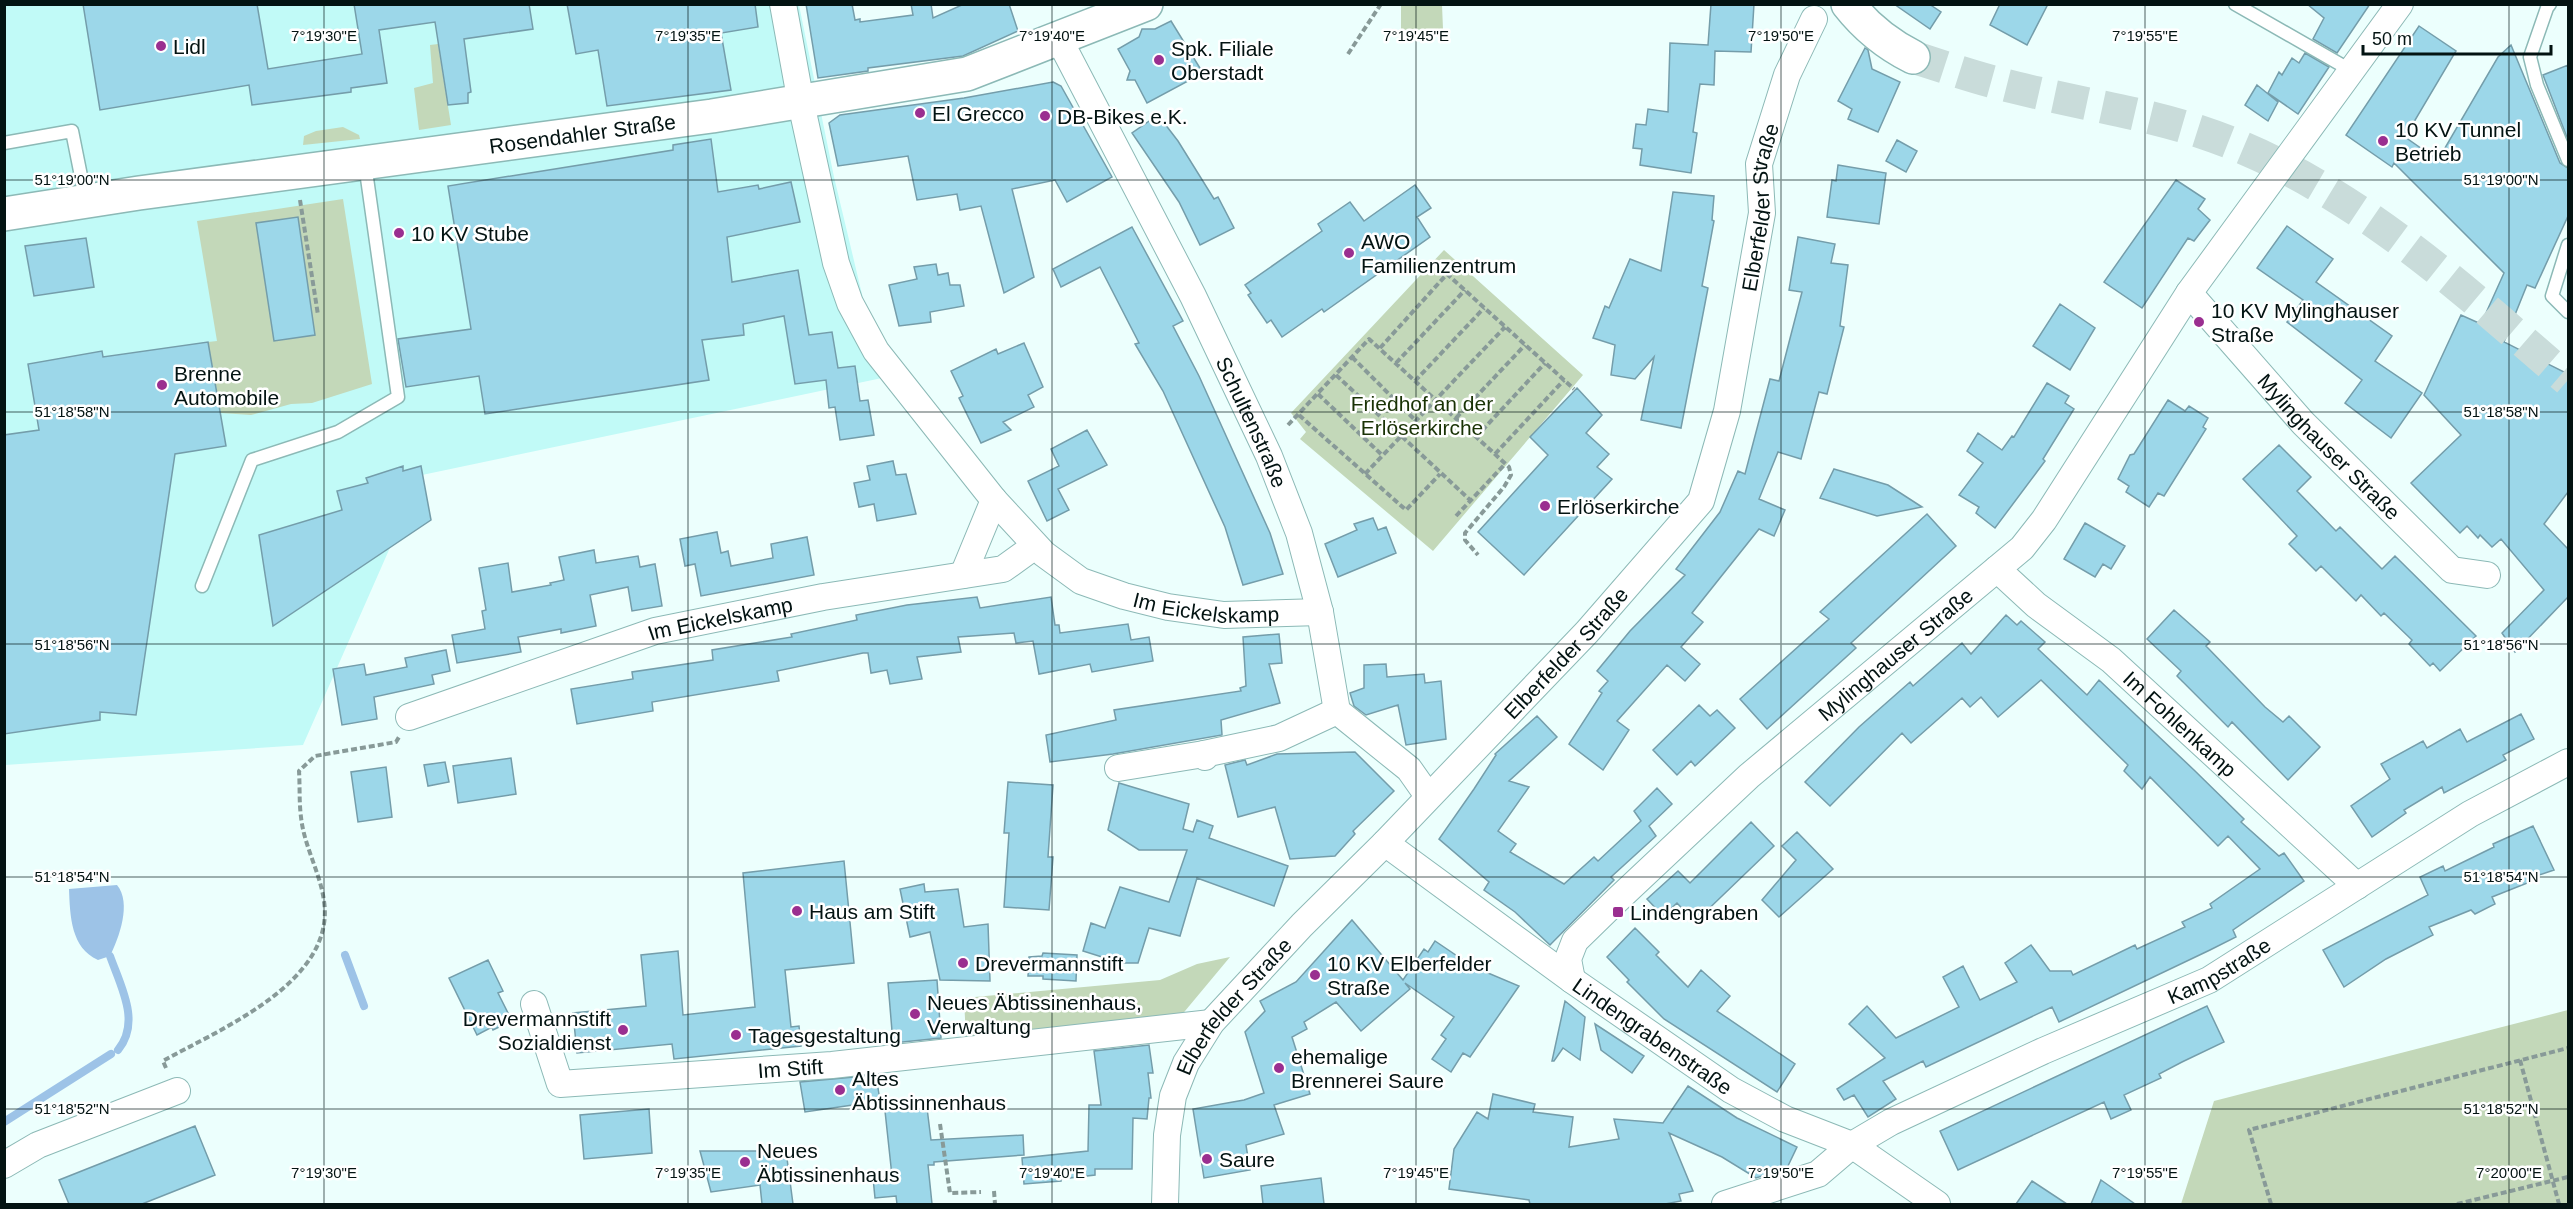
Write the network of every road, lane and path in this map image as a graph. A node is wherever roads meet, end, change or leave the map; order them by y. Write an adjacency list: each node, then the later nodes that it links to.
1 (783, 4): 13 (street, Im Eickelskamp)
2 (1146, 4): 9 (main road, Rosendahler Straße)
3 (1381, 4): 10 (path)
4 (1848, 4): 11 (main road)
5 (2235, 4): 12 (lane)
6 (2400, 4): 12 (street, Mylinghauser Straße)
7 (2550, 4): 15 (lane)
8 (1814, 19): 63 (street, Elberfelder Straße)
9 (1059, 39): 13 (main road, Rosendahler Straße); 58 (street, Schultenstraße)
10 (1348, 54)
11 (1913, 57)
12 (2352, 71): 22 (street, Mylinghauser Straße)
13 (801, 103): 16 (main road, Rosendahler Straße); 49 (street, Im Eickelskamp)
14 (4, 143): 18 (lane)
15 (2568, 160)
16 (365, 163): 17 (main road, Rosendahler Straße); 57 (lane)
17 (296, 172): 18 (main road, Rosendahler Straße); 25 (path)
18 (86, 202): 19 (main road, Rosendahler Straße)
19 (4, 214)
20 (2568, 245): 24 (lane)
21 (1465, 290): 23 (path); 28 (path); 30 (path)
22 (2189, 293): 54 (street, Mylinghauser Straße); 56 (street, Mylinghauser Straße)
23 (1484, 308): 26 (path); 34 (path)
24 (2568, 312)
25 (318, 315)
26 (1505, 327): 27 (path); 37 (path)
27 (1525, 345): 31 (path); 39 (path)
28 (1380, 348): 29 (path); 30 (path)
29 (1352, 357): 32 (path); 40 (path)
30 (1396, 363): 34 (path)
31 (1545, 363): 33 (path); 43 (path)
32 (1336, 375): 36 (path); 42 (path)
33 (1564, 380): 35 (path); 44 (path)
34 (1415, 381): 37 (path)
35 (1574, 389)
36 (1318, 394): 38 (path); 45 (path)
37 (1436, 400): 39 (path); 40 (path)
38 (1299, 415): 41 (path); 47 (path)
39 (1456, 418): 43 (path)
40 (1416, 421): 42 (path)
41 (1288, 425)
42 (1401, 437): 45 (path); 48 (path)
43 (1476, 437): 44 (path)
44 (1495, 454): 46 (path)
45 (1383, 456): 47 (path)
46 (1506, 464): 50 (path); 53 (path)
47 (1365, 474): 48 (path)
48 (1440, 474): 50 (path)
49 (994, 500): 52 (street, Im Eickelskamp); 55 (street)
50 (1470, 500): 51 (path)
51 (1456, 516)
52 (1035, 546): 55 (street, Im Eickelskamp); 58 (street, Im Eickelskamp)
53 (1478, 555)
54 (1997, 569): 65 (street, Im Fohlenkamp); 66 (street, Mylinghauser Straße)
55 (963, 575): 60 (street, Im Eickelskamp)
56 (2487, 575)
57 (202, 586)
58 (1320, 612): 59 (street, Schultenstraße)
59 (1337, 711): 62 (street); 63 (street)
60 (409, 717): 71 (path)
61 (2568, 762): 65 (street, Kampstraße)
62 (1118, 768)
63 (1428, 796): 64 (street, Elberfelder Straße)
64 (1385, 843): 66 (street, Lindengrabenstraße); 68 (street, Elberfelder Straße)
65 (2357, 886): 73 (street, Kampstraße)
66 (1572, 980): 73 (street, Lindengrabenstraße)
67 (534, 1004): 68 (street, Im Stift)
68 (1211, 1023): 80 (street, Elberfelder Straße)
69 (2568, 1048): 70 (path)
70 (2520, 1060): 76 (path); 83 (path)
71 (177, 1090): 74 (street)
72 (940, 1124): 78 (path)
73 (1852, 1145): 81 (street, Kampstraße); 82 (street, Lindengrabenstraße)
74 (4, 1166)
75 (2568, 1177): 76 (path)
76 (2552, 1180): 84 (path); 85 (path)
77 (994, 1191): 79 (path)
78 (981, 1192)
79 (995, 1204)
80 (1166, 1204)
81 (1725, 1204)
82 (1937, 1204)
83 (2271, 1204)
84 (2457, 1204)
85 (2559, 1204)

